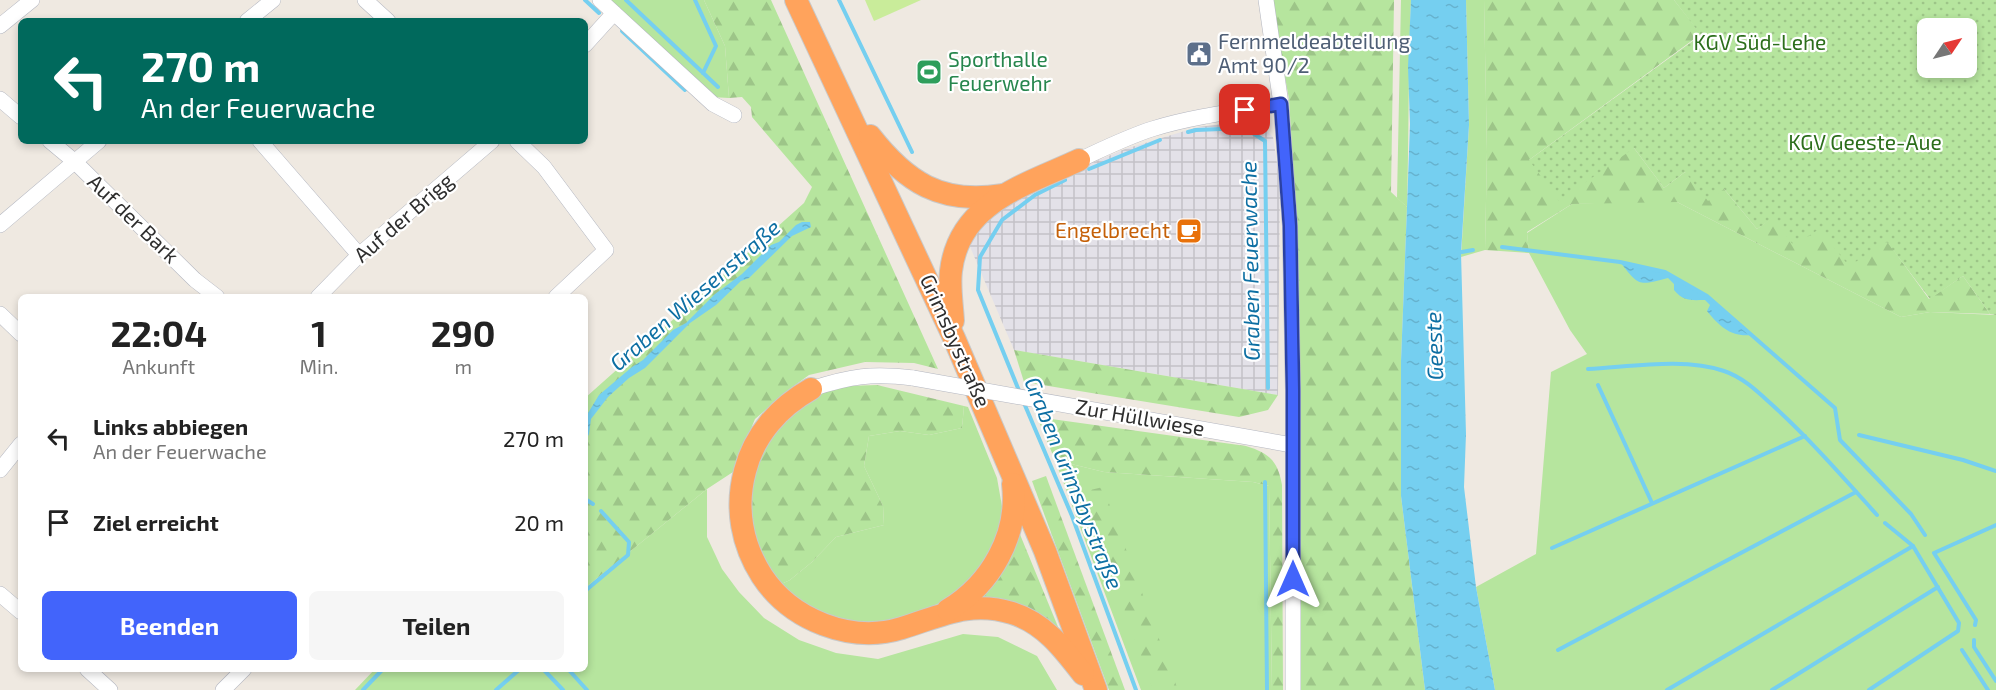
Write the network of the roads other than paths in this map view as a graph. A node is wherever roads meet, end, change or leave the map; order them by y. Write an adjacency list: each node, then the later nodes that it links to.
1 (32, 0): 10 (street)
2 (273, 0): 8 (street)
3 (365, 0): 9 (street)
4 (600, 0): 7 (street)
5 (796, 0): 14 (highway, Grimsbystraße)
6 (1266, 0): 13 (street)
7 (614, 13): 11 (street); 16 (street)
8 (251, 18)
9 (385, 18)
10 (0, 26)
11 (588, 42)
12 (0, 99): 15 (street)
13 (1281, 104): 22 (street); 34 (street)
14 (849, 110): 24 (highway); 32 (highway, Grimsbystraße)
15 (18, 114)
16 (734, 115)
17 (54, 144): 23 (street, Auf der Bark)
18 (95, 144): 23 (street)
19 (263, 144): 26 (street)
20 (488, 144): 26 (street, Auf der Brigg)
21 (520, 144): 29 (street)
22 (1079, 160): 24 (highway)
23 (74, 161): 25 (street); 27 (street, Auf der Bark)
24 (1002, 195): 32 (highway)
25 (0, 225)
26 (358, 255): 28 (street, Auf der Brigg)
27 (213, 294)
28 (321, 294)
29 (559, 294)
30 (0, 314): 31 (street)
31 (18, 331)
32 (954, 338): 37 (highway, Grimsbystraße)
33 (811, 389): 34 (street, Zur Hüllwiese, bridge); 40 (highway)
34 (1292, 445): 46 (street)
35 (18, 448): 36 (street)
36 (0, 470)
37 (1011, 471): 40 (highway); 45 (highway, Grimsbystraße)
38 (0, 594): 39 (street)
39 (18, 609)
40 (941, 614): 45 (highway)
41 (90, 672): 43 (street)
42 (241, 672): 44 (street)
43 (111, 690)
44 (223, 690)
45 (1095, 690)
46 (1293, 690)

